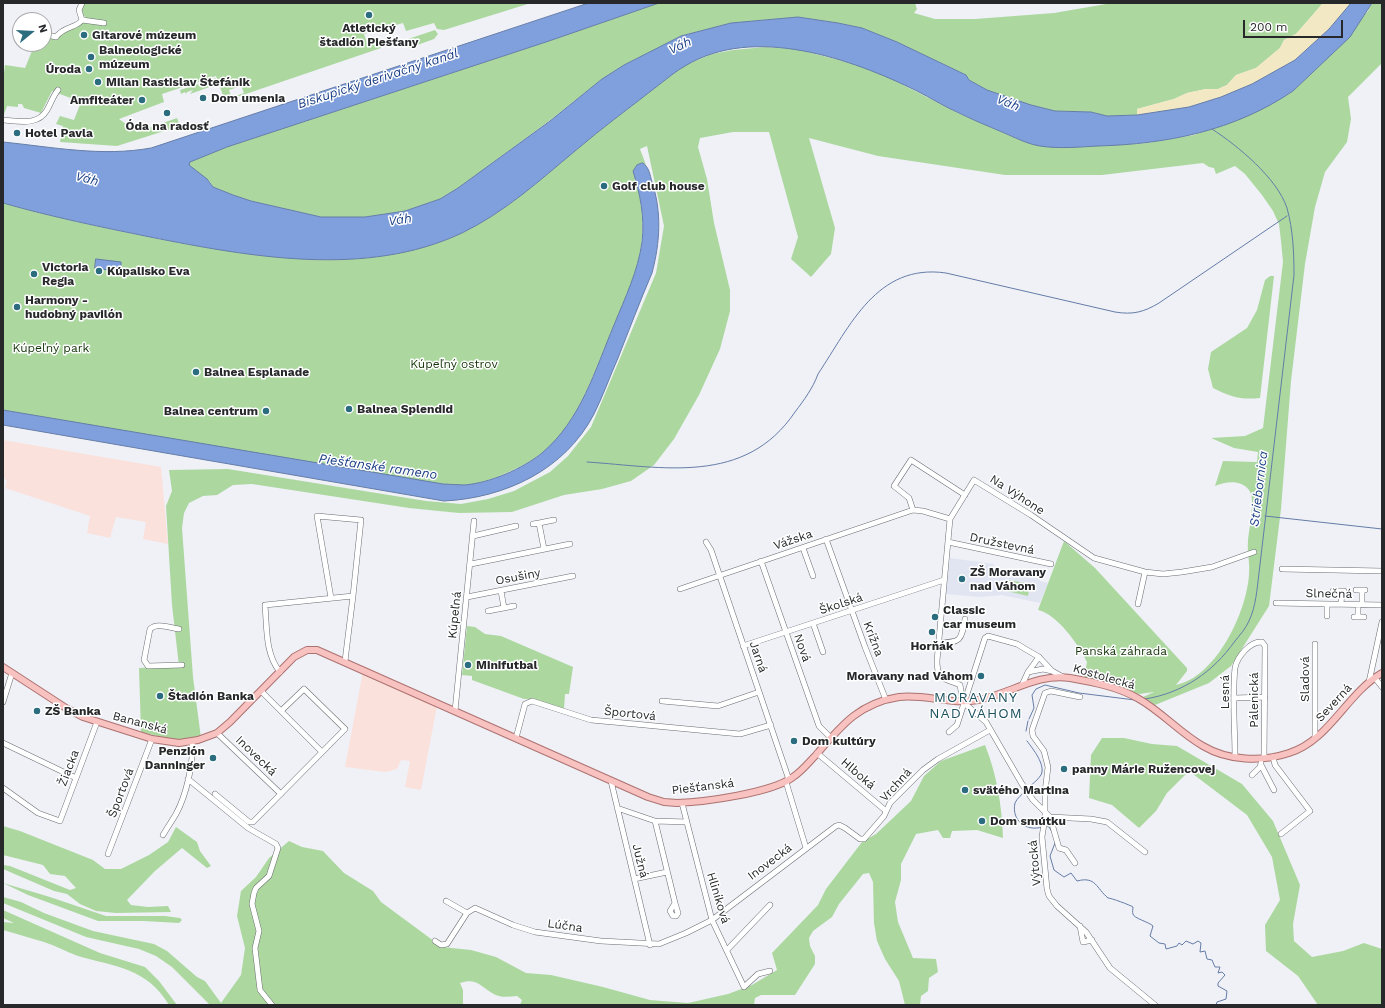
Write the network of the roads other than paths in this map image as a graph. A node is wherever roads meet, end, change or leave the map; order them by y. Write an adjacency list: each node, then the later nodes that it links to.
1 (82, 3): 2 (street)
2 (82, 20): 3 (street); 4 (street)
3 (104, 23)
4 (52, 36)
5 (58, 90): 6 (street)
6 (3, 120)
7 (965, 496): 8 (street); 9 (street, Na Výhone); 28 (street, Na Výhone)
8 (913, 510): 9 (street, Vážska); 16 (street, Vážska)
9 (950, 519): 18 (street, Na Výhone)
10 (554, 520): 12 (street)
11 (474, 521): 15 (street, Kúpeľná)
12 (539, 523): 13 (street); 21 (street)
13 (533, 524)
14 (516, 526): 15 (street)
15 (473, 536): 24 (street, Kúpeľná)
16 (826, 539): 20 (street, Vážska); 49 (street, Krížna)
17 (706, 542): 30 (street, Jarná)
18 (948, 542): 25 (street, Družstevná); 32 (street, Na Výhone)
19 (570, 544): 21 (street)
20 (804, 548): 23 (street, Vážska); 31 (street)
21 (544, 549): 24 (street)
22 (1254, 552): 28 (street, Na Výhone)
23 (761, 561): 30 (street, Vážska); 56 (street, Nová)
24 (471, 564): 39 (street, Kúpeľná)
25 (1051, 564)
26 (1282, 569): 27 (street, Slnečná)
27 (1382, 571)
28 (1145, 572): 41 (street)
29 (573, 576): 35 (street, Osušiny)
30 (719, 576): 33 (street, Vážska); 60 (street, Jarná)
31 (813, 576)
32 (944, 580): 49 (street, Školská); 58 (street, Na Výhone)
33 (680, 589)
34 (1356, 590): 44 (street)
35 (501, 591): 39 (street, Osušiny); 47 (street)
36 (1334, 591): 43 (street)
37 (353, 596): 38 (street); 38 (street); 63 (street)
38 (331, 598): 66 (street)
39 (467, 598): 86 (street, Kúpeľná)
40 (1276, 603): 42 (street, Slnečná)
41 (1138, 604)
42 (1327, 604): 43 (street, Slnečná); 50 (street)
43 (1341, 604): 44 (street, Slnečná)
44 (1360, 605): 45 (street, Slnečná); 51 (street)
45 (1382, 605)
46 (514, 606): 47 (street)
47 (504, 608): 48 (street)
48 (488, 611)
49 (852, 611): 54 (street, Školská); 83 (street, Krížna)
50 (1328, 617)
51 (1359, 617)
52 (965, 619): 58 (street)
53 (1382, 622): 73 (street, Severná)
54 (813, 623): 56 (street, Školská); 61 (street)
55 (179, 629): 64 (street)
56 (786, 632): 60 (street, Školská); 94 (street, Nová)
57 (1262, 642): 80 (street, Pálenická); 81 (street, Lesná)
58 (939, 643): 85 (street, Na Výhone)
59 (1315, 644): 95 (street, Sladová)
60 (744, 646): 78 (street, Jarná)
61 (823, 652)
62 (1039, 657): 67 (street); 68 (street, Kostolecká); 85 (street, Kostolecká)
63 (346, 661): 66 (main road, Bananská); 77 (main road, Bananská)
64 (182, 665)
65 (3, 666): 69 (main road, Bananská)
66 (280, 672): 76 (main road, Bananská)
67 (1028, 672): 68 (street, Kostolecká); 74 (street)
68 (1052, 672): 71 (street, Kostolecká)
69 (12, 673): 84 (street); 88 (main road, Bananská)
70 (1382, 674): 72 (main road, Severná)
71 (1064, 677): 74 (main road, Kostolecká); 101 (main road, Kostolecká)
72 (1375, 678): 73 (main road, Severná); 75 (street)
73 (1370, 682): 95 (main road, Severná)
74 (1022, 685): 85 (main road, Kostolecká)
75 (1382, 687)
76 (261, 691): 87 (street); 91 (main road, Bananská)
77 (412, 691): 86 (main road, Piešťanská)
78 (759, 692): 82 (street); 89 (street, Jarná)
79 (1080, 697): 117 (street, Výtocká)
80 (1265, 697): 81 (street); 103 (street, Pálenická)
81 (1235, 698): 101 (street, Lesná)
82 (662, 700)
83 (886, 700): 85 (main road, Piešťanská); 94 (main road, Piešťanská)
84 (3, 702)
85 (963, 702): 90 (street); 92 (street)
86 (455, 710): 93 (main road, Piešťanská)
87 (281, 711): 99 (street); 99 (street)
88 (97, 722): 96 (main road, Bananská); 106 (street, Žiacka)
89 (771, 725): 93 (street, Športová); 109 (street, Jarná)
90 (990, 730): 116 (street, Vrchná); 117 (street)
91 (217, 732): 98 (main road, Bananská); 113 (street, Inovecká)
92 (949, 732)
93 (516, 738): 108 (main road, Piešťanská)
94 (831, 738): 100 (main road, Piešťanská)
95 (1315, 738): 102 (main road, Kostolecká)
96 (152, 739): 98 (main road, Bananská); 125 (street, Športová)
97 (3, 742): 106 (street)
98 (192, 742): 107 (street)
99 (322, 752): 113 (street)
100 (817, 753): 109 (main road, Piešťanská); 116 (street, Hlboká)
101 (1235, 757): 103 (main road, Kostolecká)
102 (1273, 757): 103 (main road, Kostolecká); 121 (street)
103 (1262, 758): 104 (street, Pálenická)
104 (1261, 765): 105 (street); 111 (street)
105 (1252, 775)
106 (76, 778): 110 (street, Žiacka)
107 (188, 779): 122 (street); 140 (street)
108 (611, 781): 114 (main road, Piešťanská); 115 (street, Južná)
109 (787, 781): 114 (main road, Piešťanská); 123 (street, Inovecká)
110 (3, 788)
111 (1274, 790)
112 (215, 794): 113 (street)
113 (281, 794)
114 (682, 803): 120 (street, Hliníková)
115 (616, 808): 119 (street); 128 (street, Južná)
116 (886, 810): 123 (street, Vrchná)
117 (1044, 813): 118 (street); 134 (street, Výtocká)
118 (1050, 817): 124 (street); 126 (street)
119 (655, 821): 120 (street); 127 (street)
120 (687, 822): 133 (street, Hliníková)
121 (1281, 834)
122 (163, 835)
123 (806, 848): 133 (street, Inovecká)
124 (1144, 852)
125 (108, 854)
126 (1075, 863)
127 (667, 872): 128 (street); 130 (street)
128 (634, 879): 137 (street, Južná)
129 (446, 901): 132 (street)
130 (675, 903)
131 (770, 905): 138 (street)
132 (467, 912): 136 (street); 137 (street, Lúčna)
133 (712, 920): 137 (street, Lúčna); 138 (street, Hliníková)
134 (1080, 926): 135 (street, Výtocká); 135 (street)
135 (1092, 940): 141 (street, Výtocká)
136 (435, 941)
137 (650, 944)
138 (727, 950): 139 (street, Hliníková)
139 (770, 971)
140 (272, 1005)
141 (1156, 1005)

